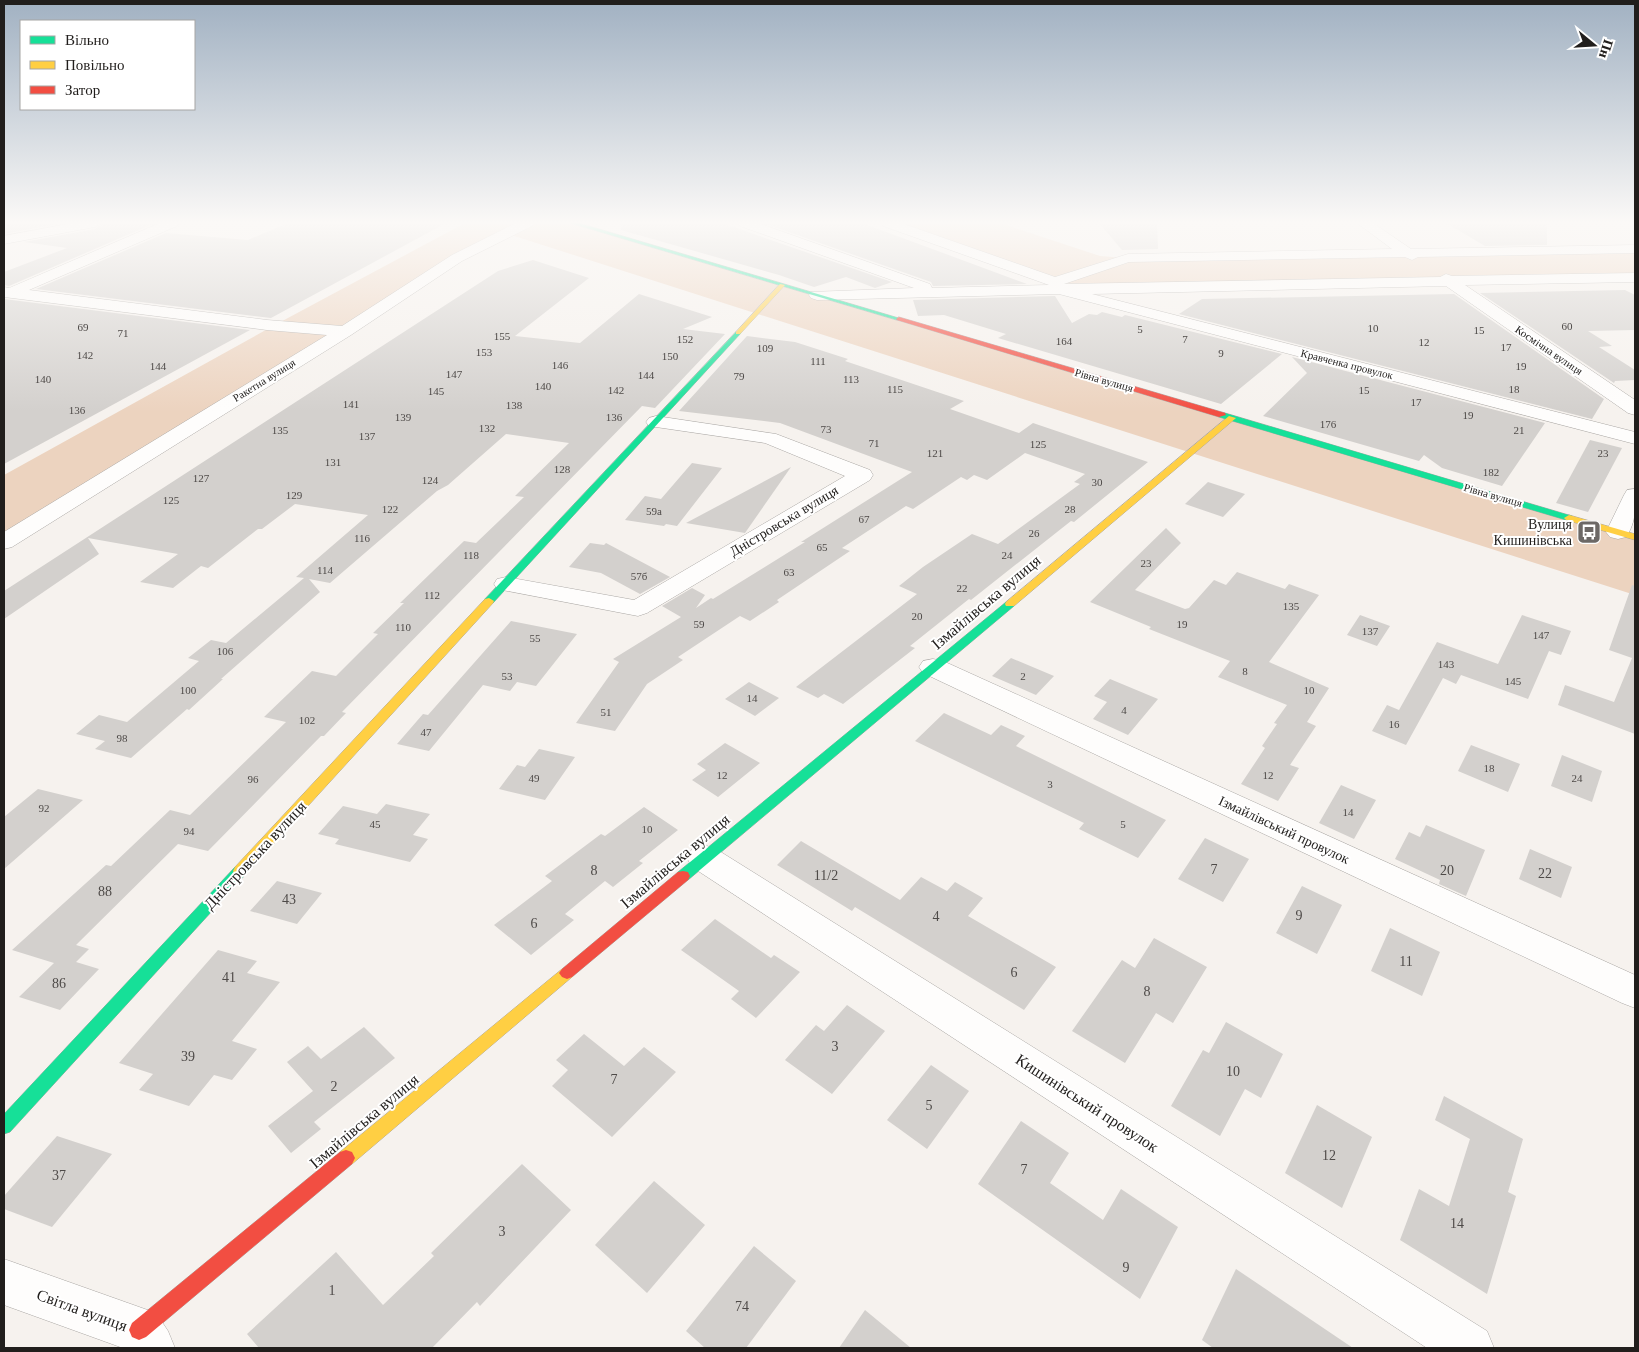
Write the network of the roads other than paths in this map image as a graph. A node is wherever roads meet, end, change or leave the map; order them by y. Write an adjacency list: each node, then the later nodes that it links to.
1 (21, 286): 10 (street)
2 (414, 286): 12 (street, Ракетна вулиця)
3 (781, 286): 15 (street, Дністровська вулиця)
4 (786, 286): 11 (street, Рівна вулиця)
5 (923, 286): 9 (street)
6 (1055, 286): 9 (street)
7 (1057, 286): 16 (street, Кравченка провулок)
8 (1455, 286): 13 (street, Космічна вулиця)
9 (940, 292): 11 (street)
10 (5, 293): 12 (street)
11 (817, 295): 14 (street, Рівна вулиця)
12 (345, 331): 19 (street, Ракетна вулиця)
13 (1635, 408)
14 (1232, 418): 18 (street, Рівна вулиця); 21 (street, Ізмайлівська вулиця)
15 (656, 422): 20 (street, Дністровська вулиця); 20 (street, Дністровська вулиця)
16 (1635, 438)
17 (1635, 495): 18 (street)
18 (1626, 534)
19 (4, 542)
20 (506, 584): 24 (street, Дністровська вулиця)
21 (933, 667): 22 (street, Ізмайлівська вулиця); 23 (street, Ізмайлівський провулок)
22 (704, 858): 26 (street, Ізмайлівська вулиця); 27 (street, Кишинівський провулок)
23 (1635, 992)
24 (4, 1126)
25 (4, 1282): 26 (street, Світла вулиця)
26 (145, 1339)
27 (1470, 1348)

